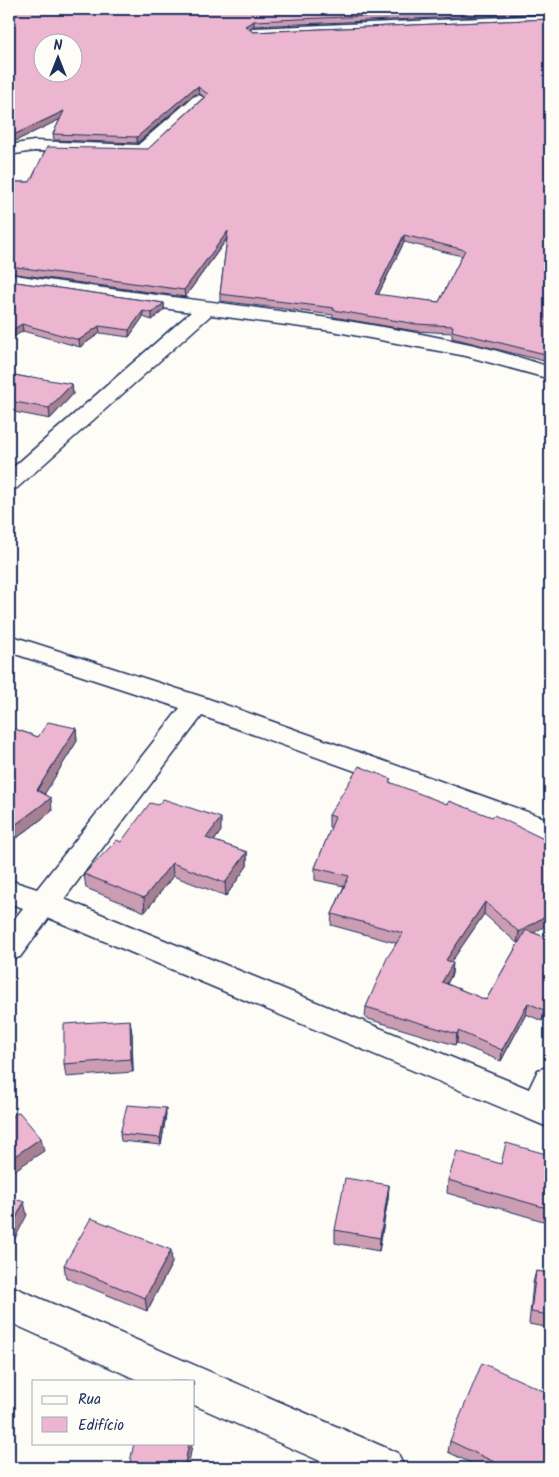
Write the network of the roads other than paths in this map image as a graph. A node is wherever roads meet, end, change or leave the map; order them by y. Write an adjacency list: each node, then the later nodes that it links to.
1 (550, 18): 2 (street)
2 (254, 32)
3 (198, 100): 4 (street)
4 (9, 150)
5 (9, 280): 6 (street)
6 (206, 309): 7 (street); 8 (street)
7 (550, 373)
8 (9, 483)
9 (9, 644): 10 (street)
10 (197, 704): 11 (street); 13 (street)
11 (550, 831)
12 (9, 891): 13 (street)
13 (44, 903): 14 (street); 15 (street)
14 (9, 948)
15 (546, 1100)
16 (9, 1303): 17 (street)
17 (183, 1380)
18 (195, 1385): 19 (street)
19 (382, 1468)

